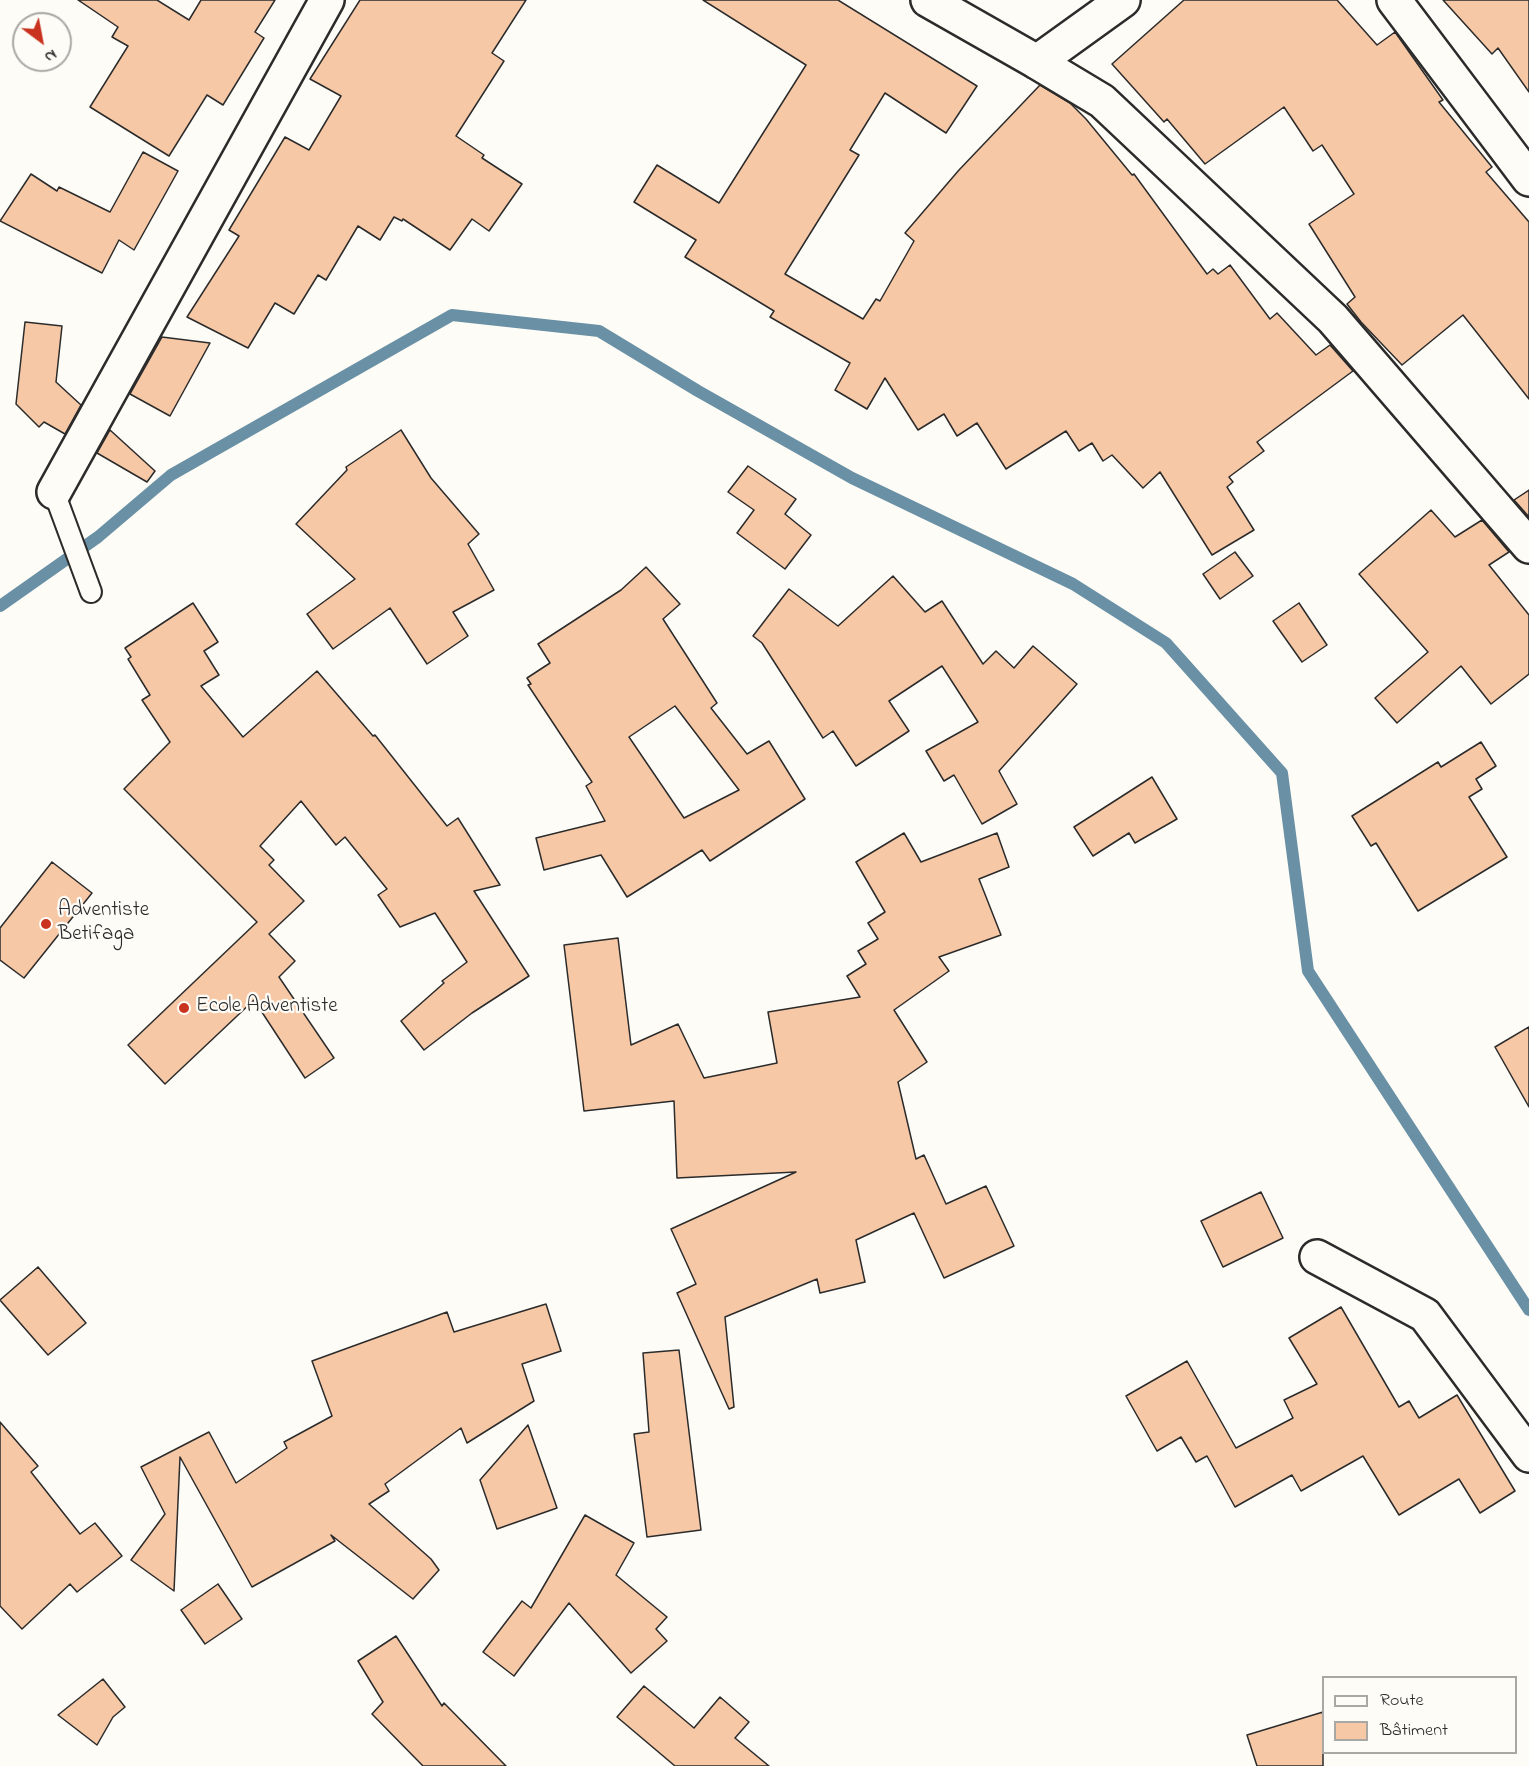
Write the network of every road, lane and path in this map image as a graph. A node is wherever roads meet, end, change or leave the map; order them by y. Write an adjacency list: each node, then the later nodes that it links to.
1 (327, 0): 7 (street)
2 (928, 0): 5 (street)
3 (1123, 0): 5 (street)
4 (1394, 0): 6 (street)
5 (1037, 62): 8 (street)
6 (1529, 179)
7 (54, 492): 9 (lane)
8 (1529, 546)
9 (91, 592)
10 (1317, 1257): 11 (street)
11 (1529, 1455)

